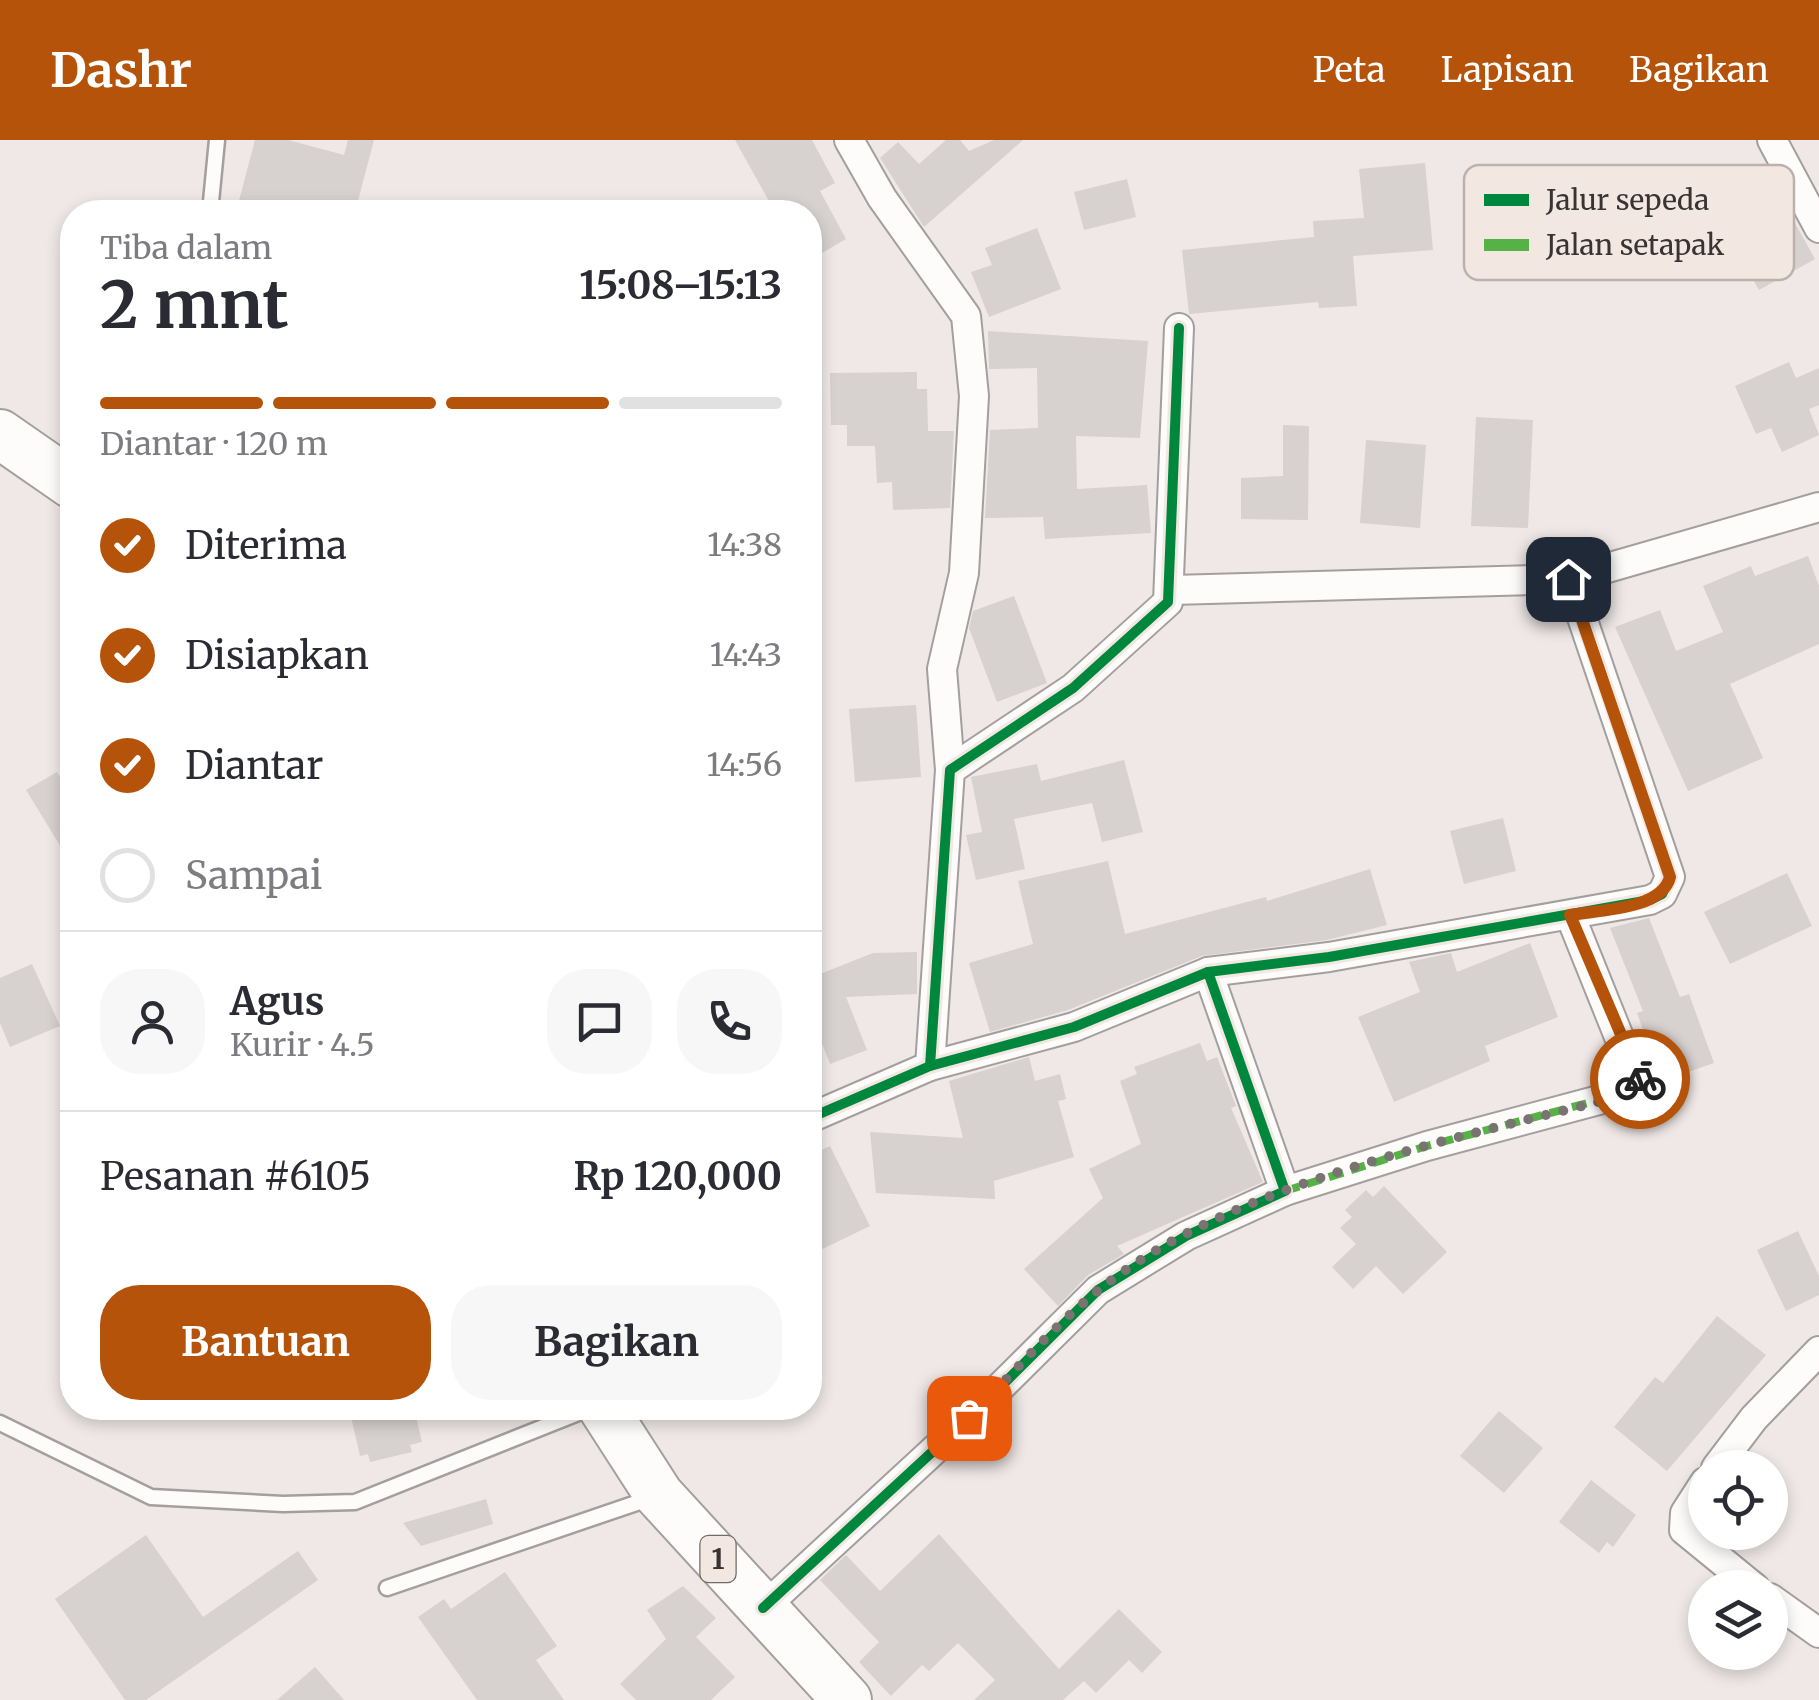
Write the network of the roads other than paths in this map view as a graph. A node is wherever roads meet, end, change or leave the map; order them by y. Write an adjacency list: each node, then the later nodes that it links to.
1 (217, 140): 6 (lane)
2 (849, 140): 14 (street)
3 (1772, 140): 4 (street)
4 (1785, 165)
5 (1794, 181): 7 (street)
6 (211, 200)
7 (1819, 228)
8 (1178, 328): 13 (street)
9 (0, 434): 10 (highway)
10 (60, 476)
11 (1819, 507): 12 (street)
12 (1568, 579): 13 (street); 15 (street)
13 (1172, 590): 14 (street)
14 (950, 770): 17 (street)
15 (1570, 915): 16 (street); 19 (street)
16 (1208, 972): 17 (street); 19 (street)
17 (930, 1066): 18 (street)
18 (822, 1113)
19 (1285, 1192): 31 (street)
20 (1819, 1350): 24 (street)
21 (561, 1420): 23 (lane)
22 (610, 1420): 25 (highway, 1)
23 (0, 1423)
24 (1730, 1450)
25 (659, 1495): 30 (lane); 31 (highway, 1)
26 (1688, 1508): 27 (street)
27 (1688, 1533)
28 (1708, 1550): 29 (street)
29 (1732, 1570)
30 (387, 1588)
31 (763, 1608): 34 (highway, 1)
32 (1788, 1611): 33 (street)
33 (1819, 1633)
34 (847, 1700)

